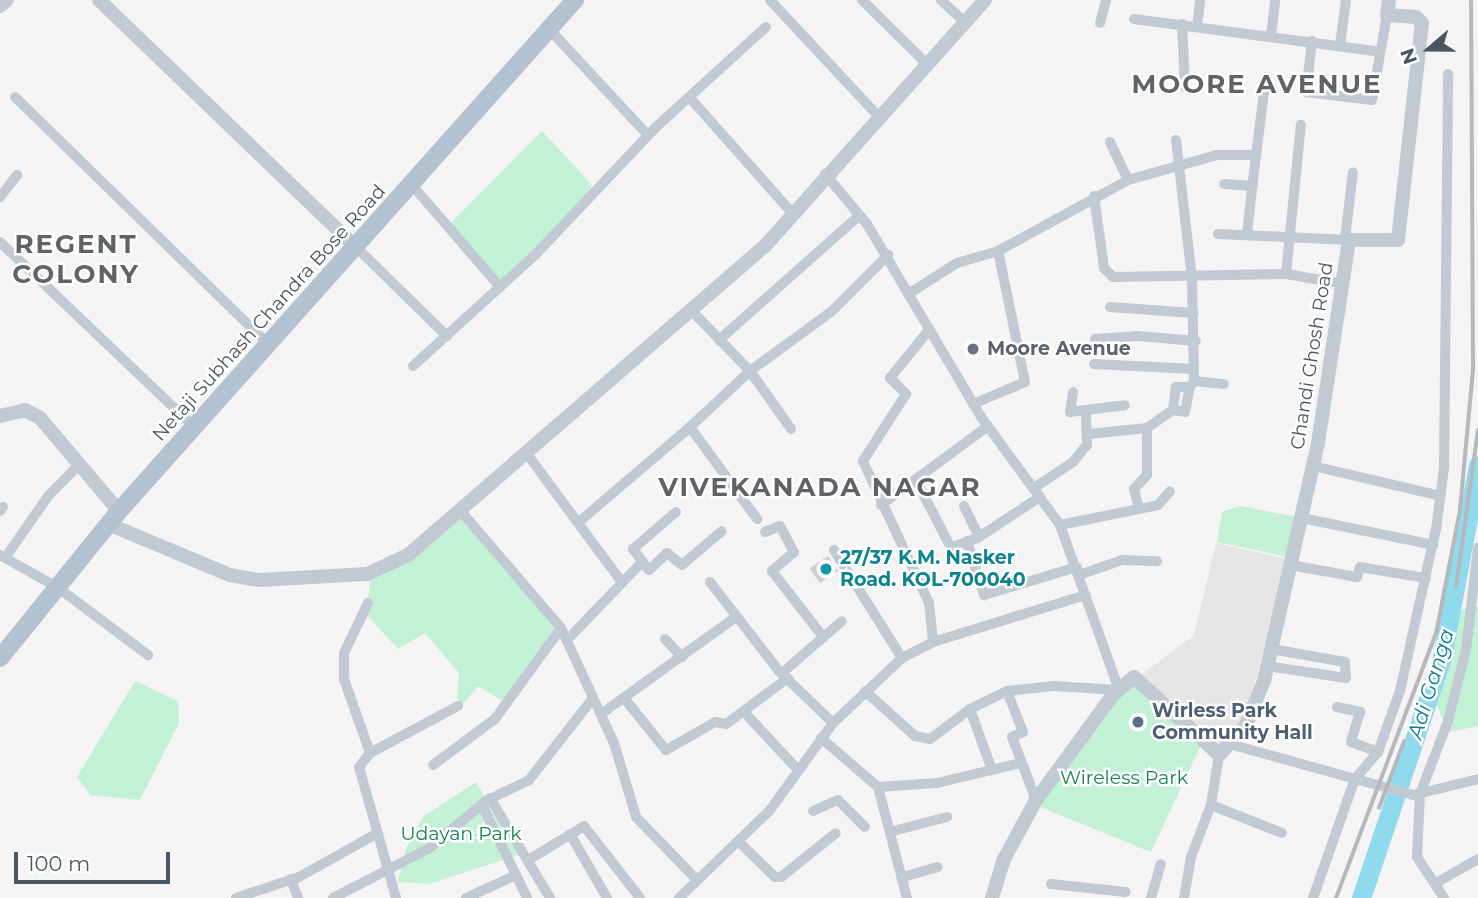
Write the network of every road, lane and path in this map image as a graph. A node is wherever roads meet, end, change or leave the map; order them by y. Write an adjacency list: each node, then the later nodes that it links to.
1 (7, 0): 12 (street)
2 (99, 0): 54 (street)
3 (575, 0): 20 (main road, Netaji Subhash Chandra Bose Road)
4 (769, 0): 31 (street)
5 (862, 0): 25 (street)
6 (941, 0): 15 (street)
7 (985, 0): 15 (street)
8 (1106, 0): 16 (street)
9 (1200, 0): 18 (street)
10 (1275, 0): 21 (street)
11 (1346, 0): 23 (street)
12 (0, 6)
13 (1388, 7): 24 (street); 52 (street, Chandi Ghosh Road)
14 (1134, 19): 17 (street)
15 (965, 22): 25 (street)
16 (1100, 23)
17 (1182, 24): 18 (street); 28 (street)
18 (1197, 26): 21 (street)
19 (766, 27): 30 (street)
20 (549, 29): 33 (street); 43 (main road, Netaji Subhash Chandra Bose Road)
21 (1271, 35): 22 (street)
22 (1312, 41): 23 (street); 24 (street)
23 (1340, 45): 24 (street)
24 (1380, 51)
25 (927, 64): 31 (street)
26 (1448, 74): 94 (street)
27 (1266, 77): 36 (street)
28 (1185, 87)
29 (15, 97): 70 (street)
30 (690, 97): 33 (street); 47 (street)
31 (878, 116): 39 (street)
32 (1301, 125): 50 (street)
33 (648, 135): 60 (street)
34 (1177, 140): 37 (street)
35 (1110, 142): 41 (street)
36 (1256, 155): 37 (street); 44 (street)
37 (1183, 163): 41 (street); 58 (street)
38 (1353, 172): 52 (street)
39 (825, 174): 47 (street); 48 (street)
40 (17, 175): 46 (street)
41 (1128, 180): 45 (street)
42 (1224, 184): 44 (street)
43 (412, 186): 54 (main road, Netaji Subhash Chandra Bose Road); 60 (street)
44 (1252, 186): 49 (street)
45 (1094, 196): 55 (street); 58 (street)
46 (0, 197)
47 (792, 213): 63 (street)
48 (860, 215): 56 (street); 68 (street)
49 (1247, 233): 50 (street); 51 (street)
50 (1288, 233): 52 (street); 57 (street)
51 (1218, 234)
52 (1347, 239): 59 (street, Chandi Ghosh Road)
53 (0, 242): 83 (street)
54 (357, 248): 66 (street); 70 (main road, Netaji Subhash Chandra Bose Road)
55 (998, 251): 61 (street); 78 (street)
56 (888, 255): 61 (street); 74 (street)
57 (1286, 274): 58 (street); 59 (street)
58 (1192, 278): 64 (street)
59 (1344, 284): 90 (street, Chandi Ghosh Road)
60 (500, 287): 66 (street)
61 (910, 293): 65 (street)
62 (1110, 307): 64 (street)
63 (692, 311): 68 (street); 88 (street)
64 (1194, 313): 69 (street)
65 (929, 330): 78 (street); 95 (street)
66 (447, 336): 72 (street)
67 (1096, 339): 69 (street)
68 (719, 340): 74 (street)
69 (1196, 341): 73 (street)
70 (269, 345): 83 (main road, Netaji Subhash Chandra Bose Road)
71 (1094, 364): 73 (street)
72 (413, 366)
73 (1194, 369): 75 (street)
74 (750, 371): 84 (street); 86 (street)
75 (1192, 384): 76 (street); 85 (street)
76 (1224, 384)
77 (1073, 392): 80 (street)
78 (973, 404): 82 (street)
79 (1125, 405): 80 (street)
80 (1086, 410): 87 (street)
81 (0, 416): 89 (street)
82 (988, 426): 91 (street); 93 (street)
83 (194, 427): 100 (main road, Netaji Subhash Chandra Bose Road)
84 (690, 428): 102 (street); 103 (street)
85 (1147, 428): 87 (street); 97 (street)
86 (791, 429)
87 (1089, 434): 93 (street)
88 (527, 454): 98 (street); 103 (street)
89 (79, 465): 100 (street); 112 (street)
90 (1313, 466): 94 (street); 101 (street, Chandi Ghosh Road)
91 (917, 482): 95 (street); 108 (street)
92 (1170, 491): 97 (street)
93 (1037, 493): 104 (street); 107 (street)
94 (1441, 496): 109 (street)
95 (881, 505): 130 (street)
96 (964, 506): 107 (street)
97 (1139, 509): 104 (street)
98 (460, 510): 100 (street); 126 (street)
99 (676, 512): 114 (street)
100 (114, 517): 120 (main road, Netaji Subhash Chandra Bose Road)
101 (1302, 518): 109 (street); 115 (street, Chandi Ghosh Road)
102 (757, 519)
103 (580, 522): 118 (street)
104 (1060, 526): 116 (street)
105 (722, 531): 114 (street)
106 (765, 532): 127 (street)
107 (979, 537): 108 (street)
108 (967, 541): 116 (street)
109 (1433, 545): 117 (street)
110 (1478, 548): 123 (street)
111 (834, 550): 135 (street)
112 (2, 557): 120 (street)
113 (1157, 561): 116 (street)
114 (641, 563): 118 (street)
115 (1290, 565): 117 (street); 131 (street, Chandi Ghosh Road)
116 (1078, 571): 121 (street)
117 (1426, 578): 151 (street)
118 (621, 581): 129 (street)
119 (710, 582): 124 (street)
120 (57, 587): 132 (street); 134 (main road, Netaji Subhash Chandra Bose Road)
121 (1086, 595): 130 (street); 138 (street)
122 (368, 603): 152 (street)
123 (1475, 605): 161 (street)
124 (736, 617): 133 (street); 137 (street)
125 (842, 621): 127 (street)
126 (561, 628): 129 (street); 155 (street)
127 (823, 636): 137 (street)
128 (666, 639): 133 (street)
129 (567, 640): 141 (street)
130 (933, 642): 135 (street)
131 (1271, 649): 136 (street, Chandi Ghosh Road); 136 (street)
132 (148, 655)
133 (682, 657): 142 (street)
134 (0, 658)
135 (902, 658): 139 (street)
136 (1267, 666): 150 (street, Chandi Ghosh Road)
137 (785, 676): 146 (street); 148 (street)
138 (1119, 690): 140 (street); 153 (street); 162 (street)
139 (865, 691): 145 (street); 148 (street)
140 (1007, 691): 145 (street); 154 (street)
141 (593, 698): 147 (street); 163 (street)
142 (624, 698): 146 (street); 147 (street)
143 (458, 706): 152 (street)
144 (1337, 707): 151 (street)
145 (970, 709): 157 (street)
146 (744, 712): 156 (street)
147 (601, 714): 182 (street)
148 (833, 723): 149 (street)
149 (821, 738): 156 (street); 160 (street)
150 (1233, 745): 153 (street, Chandi Ghosh Road); 158 (street)
151 (1378, 752): 158 (street)
152 (370, 753): 169 (street)
153 (1219, 755): 164 (street)
154 (1021, 763): 157 (street); 162 (street)
155 (433, 765)
156 (798, 770): 173 (street)
157 (992, 770): 160 (street)
158 (1355, 779): 161 (street); 202 (street)
159 (1478, 779): 161 (street)
160 (878, 787): 168 (street)
161 (1416, 795): 184 (street)
162 (1036, 800): 199 (street)
163 (486, 801): 174 (street); 178 (street); 179 (street)
164 (1211, 805): 171 (street); 201 (street)
165 (813, 811): 167 (street)
166 (947, 817): 168 (street)
167 (865, 827)
168 (893, 831): 180 (street)
169 (378, 833): 178 (street); 181 (street)
170 (836, 833): 173 (street)
171 (1282, 833)
172 (570, 834): 174 (street); 195 (street); 196 (street)
173 (739, 842): 182 (street)
174 (530, 859): 194 (street)
175 (1478, 859): 184 (street)
176 (1161, 864): 200 (street)
177 (938, 867): 180 (street)
178 (388, 870): 190 (street); 191 (street)
179 (516, 875): 192 (street); 193 (street)
180 (902, 877): 198 (street)
181 (291, 879): 186 (street); 189 (street)
182 (697, 880): 197 (street)
183 (1051, 884): 187 (street)
184 (1440, 889)
185 (1126, 892): 187 (street)
186 (268, 893): 188 (street)
187 (1090, 893)
188 (236, 898)
189 (298, 898)
190 (333, 898)
191 (396, 898)
192 (466, 898)
193 (527, 898)
194 (550, 898)
195 (607, 898)
196 (640, 898)
197 (679, 898)
198 (907, 898)
199 (992, 898)
200 (1152, 898)
201 (1184, 898)
202 (1313, 898)

